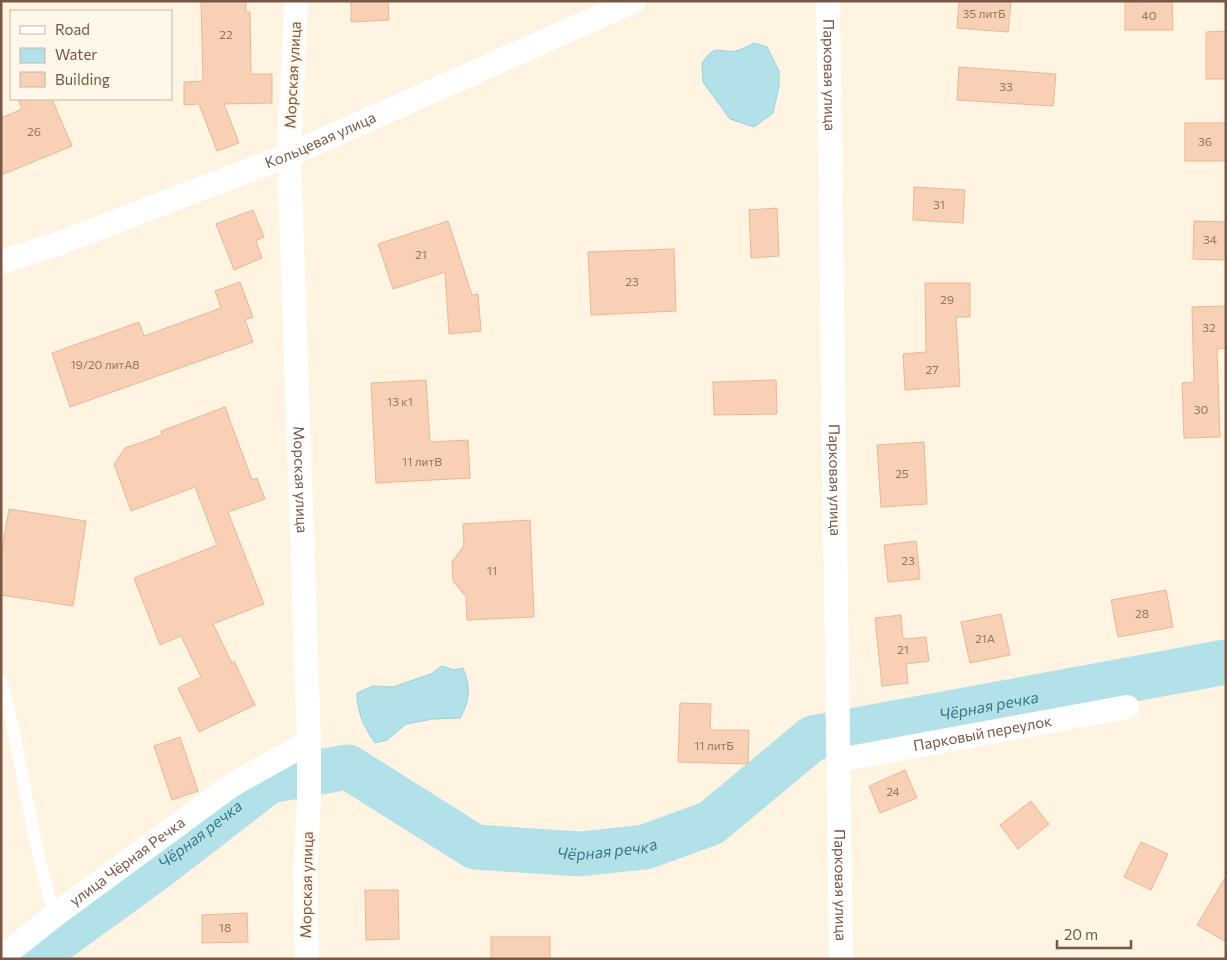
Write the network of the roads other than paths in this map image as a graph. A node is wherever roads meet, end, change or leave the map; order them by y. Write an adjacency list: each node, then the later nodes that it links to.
1 (296, 1): 4 (street, Морская улица)
2 (634, 1): 4 (street, Кольцевая улица)
3 (828, 1): 9 (street, Парковая улица)
4 (289, 155): 5 (street, Кольцевая улица); 8 (street, Морская улица)
5 (1, 262)
6 (1, 682): 10 (lane)
7 (1127, 707): 9 (street, Парковый переулок)
8 (308, 747): 10 (street, улица Чёрная Речка); 12 (street, Морская улица)
9 (839, 756): 13 (street, Парковая улица)
10 (55, 915): 11 (street, улица Чёрная Речка)
11 (1, 958)
12 (307, 959)
13 (841, 959)

